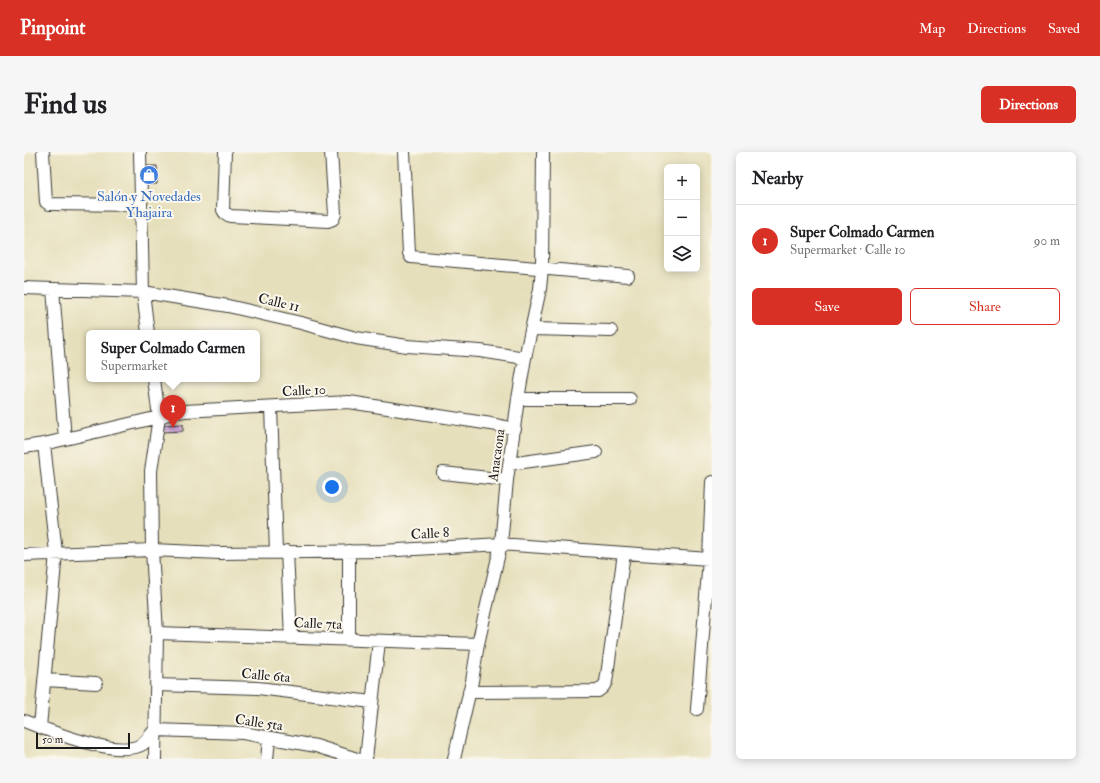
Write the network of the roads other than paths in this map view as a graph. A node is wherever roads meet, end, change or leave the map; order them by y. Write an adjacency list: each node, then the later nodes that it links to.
1 (43, 152): 7 (street)
2 (140, 152): 7 (street)
3 (225, 152): 4 (street)
4 (331, 152)
5 (404, 152): 8 (street)
6 (543, 152): 8 (street, Anacaona)
7 (141, 205): 12 (street)
8 (542, 269): 9 (street); 13 (street, Anacaona)
9 (628, 276)
10 (24, 288): 11 (street, Calle 11)
11 (53, 288): 12 (street, Calle 11); 23 (street)
12 (143, 292): 14 (street); 16 (street, Calle 11)
13 (532, 329): 15 (street); 16 (street, Anacaona)
14 (148, 330)
15 (611, 331)
16 (525, 358): 18 (street, Anacaona)
17 (154, 382): 21 (street)
18 (518, 399): 19 (street); 22 (street, Anacaona)
19 (630, 399)
20 (271, 407): 21 (street, Calle 10); 22 (street, Calle 10); 33 (street)
21 (159, 417): 23 (street, Calle 10); 32 (street)
22 (515, 430): 27 (street, Anacaona)
23 (65, 439): 24 (street, Calle 10)
24 (44, 444): 25 (street, Calle 10); 35 (street)
25 (24, 447)
26 (596, 452): 27 (street)
27 (509, 464): 29 (street, Anacaona)
28 (443, 473): 29 (street)
29 (507, 480): 31 (street, Anacaona)
30 (712, 482): 38 (street)
31 (501, 544): 34 (street, Calle 8); 36 (street, Calle 8); 43 (street, Anacaona)
32 (152, 550): 33 (street, Calle 8); 35 (street, Calle 8); 39 (street)
33 (282, 551): 34 (street, Calle 8); 40 (street)
34 (349, 551): 41 (street)
35 (56, 553): 37 (street, Calle 8); 44 (street)
36 (624, 553): 38 (street, Calle 8); 47 (street)
37 (24, 555)
38 (709, 559): 49 (street)
39 (157, 633): 40 (street, Calle 7ta); 46 (street)
40 (291, 638): 41 (street, Calle 7ta)
41 (349, 640): 42 (street, Calle 7ta)
42 (379, 641): 43 (street, Calle 7ta); 48 (street)
43 (478, 644): 47 (street, Anacaona)
44 (44, 680): 45 (street); 51 (street)
45 (96, 683)
46 (156, 685): 48 (street, Calle 6ta); 52 (street)
47 (469, 692): 58 (street, Anacaona)
48 (372, 702): 57 (street)
49 (697, 709)
50 (24, 721): 51 (street)
51 (40, 727): 52 (street)
52 (155, 730): 53 (street, Calle 5ta); 54 (street)
53 (269, 739): 55 (street); 56 (street, Calle 5ta)
54 (155, 759)
55 (267, 759)
56 (357, 759)
57 (366, 759)
58 (454, 759)

